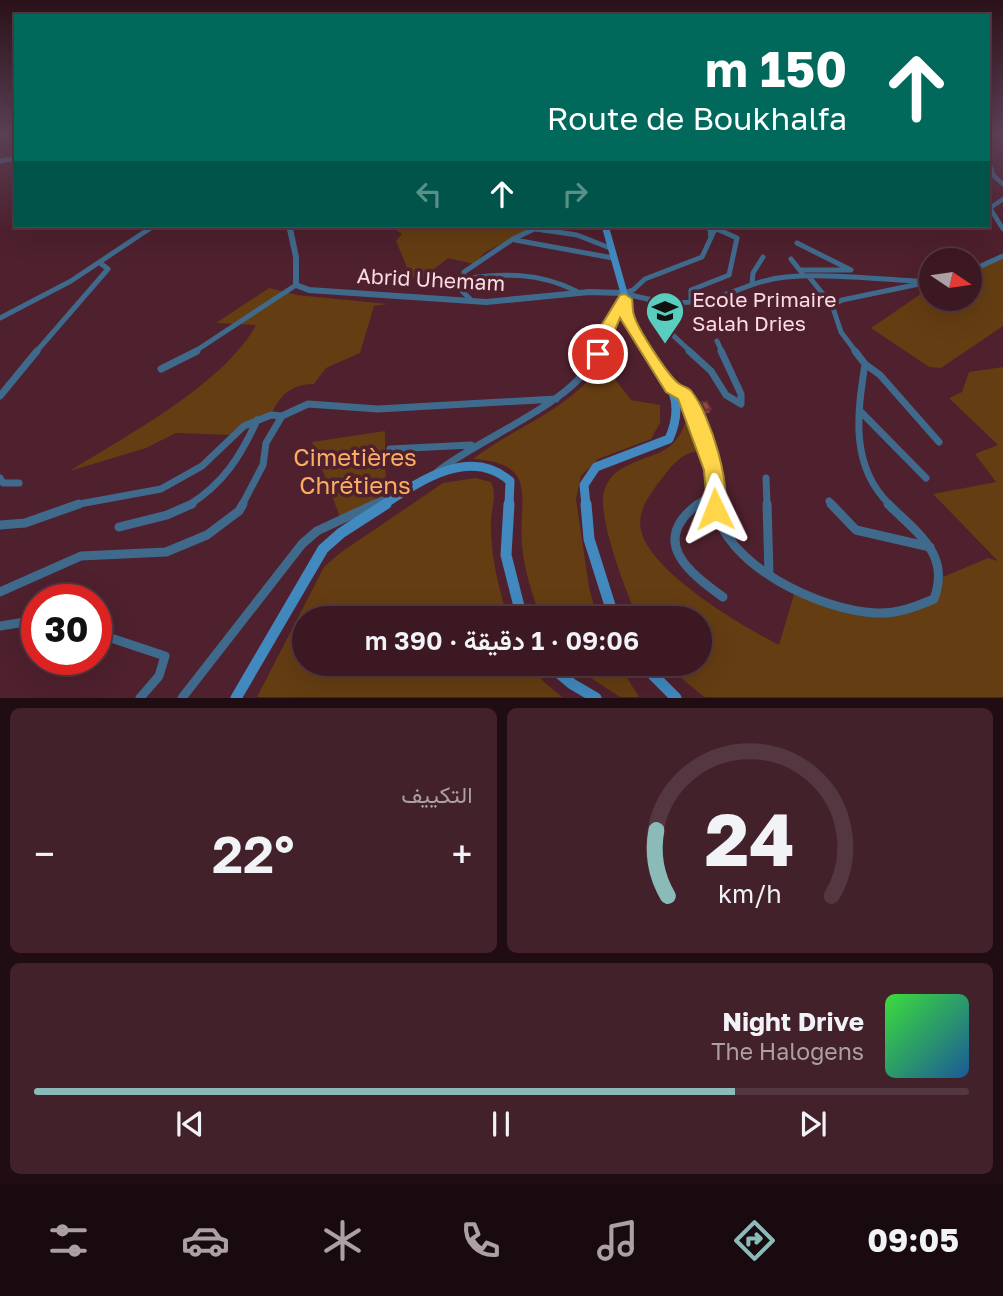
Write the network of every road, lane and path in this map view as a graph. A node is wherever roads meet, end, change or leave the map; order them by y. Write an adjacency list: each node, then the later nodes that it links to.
1 (992, 167): 2 (street)
2 (1003, 184)
3 (1003, 200): 11 (street)
4 (151, 228): 19 (street)
5 (289, 228): 27 (street)
6 (536, 228): 12 (street)
7 (543, 228): 14 (street)
8 (605, 228): 14 (main road)
9 (714, 228): 29 (street)
10 (716, 228): 32 (street)
11 (1003, 229)
12 (513, 239): 17 (street); 23 (street)
13 (797, 243): 21 (street)
14 (610, 248): 17 (main road)
15 (1003, 256): 20 (street)
16 (763, 257): 25 (street)
17 (613, 258): 29 (main road)
18 (791, 259): 21 (street)
19 (100, 263): 34 (street); 39 (street)
20 (982, 266)
21 (800, 270): 22 (street)
22 (808, 277): 24 (street); 25 (street); 33 (street)
23 (461, 279): 28 (street); 30 (street)
24 (919, 282)
25 (752, 284): 32 (street)
26 (919, 284): 33 (street)
27 (296, 285): 30 (street, Abrid Uhemam); 37 (street)
28 (576, 291): 29 (street, Abrid Uhemam); 30 (street, Abrid Uhemam)
29 (624, 296): 31 (street); 38 (main road); 40 (street)
30 (472, 301)
31 (649, 301): 32 (street); 35 (street)
32 (691, 302)
33 (832, 305): 36 (street)
34 (0, 318)
35 (716, 341)
36 (864, 364): 41 (street); 44 (street)
37 (161, 369)
38 (672, 387): 53 (street); 62 (main road)
39 (0, 396)
40 (556, 399): 42 (street); 45 (street)
41 (861, 412): 49 (street); 57 (street)
42 (282, 416): 43 (street); 59 (street)
43 (257, 421): 55 (street); 56 (street)
44 (939, 442)
45 (476, 445): 46 (street); 47 (street)
46 (390, 449)
47 (436, 473): 52 (main road); 61 (main road)
48 (766, 478): 58 (street)
49 (926, 478)
50 (19, 483): 51 (street)
51 (1, 484)
52 (403, 492): 69 (street); 70 (main road)
53 (713, 492): 58 (street); 60 (street)
54 (829, 501): 57 (street)
55 (0, 525)
56 (119, 527)
57 (930, 547): 58 (street)
58 (769, 574)
59 (0, 592)
60 (723, 597)
61 (519, 606)
62 (610, 606)
63 (21, 623): 64 (street)
64 (0, 626)
65 (112, 638): 68 (street)
66 (562, 676): 71 (main road)
67 (654, 676): 72 (main road)
68 (141, 698)
69 (182, 698)
70 (236, 698)
71 (596, 698)
72 (676, 698)

